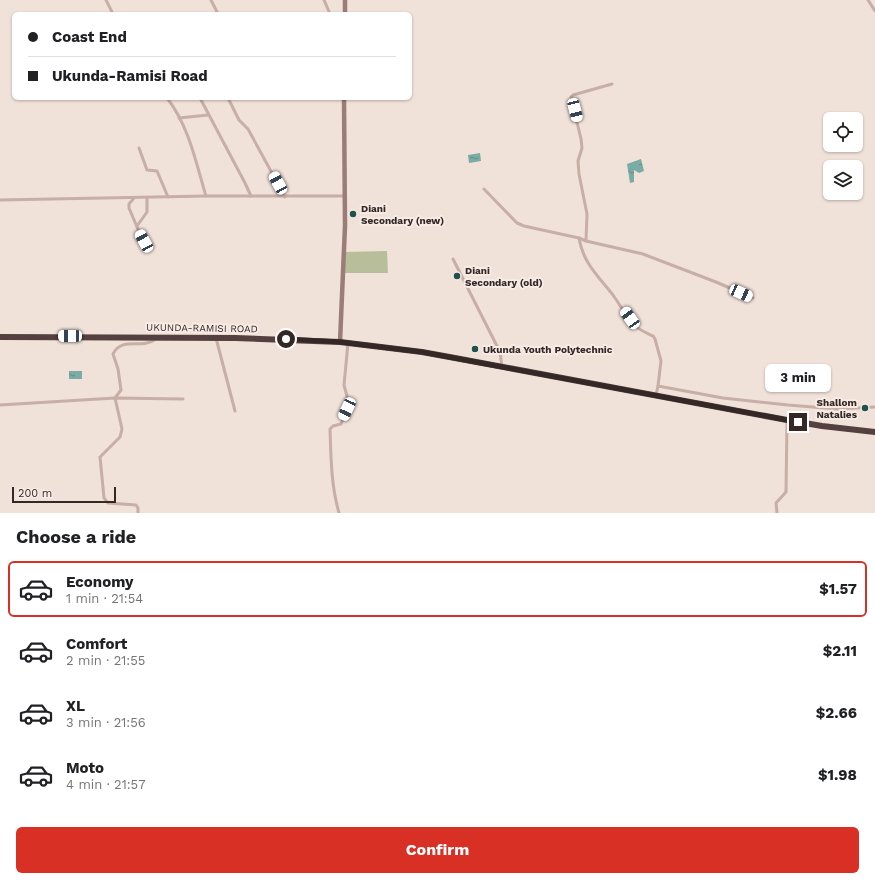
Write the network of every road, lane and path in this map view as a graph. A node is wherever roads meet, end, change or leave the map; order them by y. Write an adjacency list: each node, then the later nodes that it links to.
1 (106, 0): 7 (street)
2 (211, 0): 8 (street)
3 (324, 0): 9 (street)
4 (345, 0): 10 (street)
5 (868, 0): 6 (street)
6 (875, 11)
7 (111, 12)
8 (217, 12)
9 (329, 12)
10 (345, 12)
11 (612, 84): 30 (street)
12 (168, 100): 17 (street)
13 (201, 100): 16 (street)
14 (229, 100): 22 (street)
15 (344, 100): 23 (street)
16 (208, 115): 17 (street); 21 (street)
17 (179, 118): 20 (street)
18 (138, 148): 26 (street)
19 (484, 189): 29 (street)
20 (206, 196): 21 (street); 26 (street)
21 (251, 196): 22 (street)
22 (285, 196): 23 (street)
23 (345, 196): 37 (street)
24 (134, 198): 25 (street); 27 (street); 28 (street)
25 (147, 198): 26 (street); 28 (street)
26 (168, 198)
27 (0, 200)
28 (137, 226): 31 (street)
29 (579, 238): 30 (street); 40 (street)
30 (586, 241): 33 (street)
31 (146, 245)
32 (453, 259): 39 (street)
33 (753, 298)
34 (0, 337): 35 (highway, UKUNDA-RAMISI ROAD)
35 (159, 337): 36 (highway, UKUNDA-RAMISI ROAD); 42 (street)
36 (216, 338): 37 (highway, UKUNDA-RAMISI ROAD); 46 (street)
37 (340, 342): 38 (highway, UKUNDA-RAMISI ROAD)
38 (348, 343): 39 (highway, UKUNDA-RAMISI ROAD); 50 (street)
39 (502, 367): 41 (highway, UKUNDA-RAMISI ROAD)
40 (658, 386): 41 (street); 45 (street)
41 (655, 396): 47 (highway, UKUNDA-RAMISI ROAD)
42 (115, 398): 43 (street); 44 (street); 49 (street)
43 (183, 398)
44 (0, 405)
45 (875, 407)
46 (236, 411)
47 (787, 420): 48 (highway, UKUNDA-RAMISI ROAD); 51 (street)
48 (875, 432)
49 (138, 513)
50 (339, 513)
51 (777, 513)

